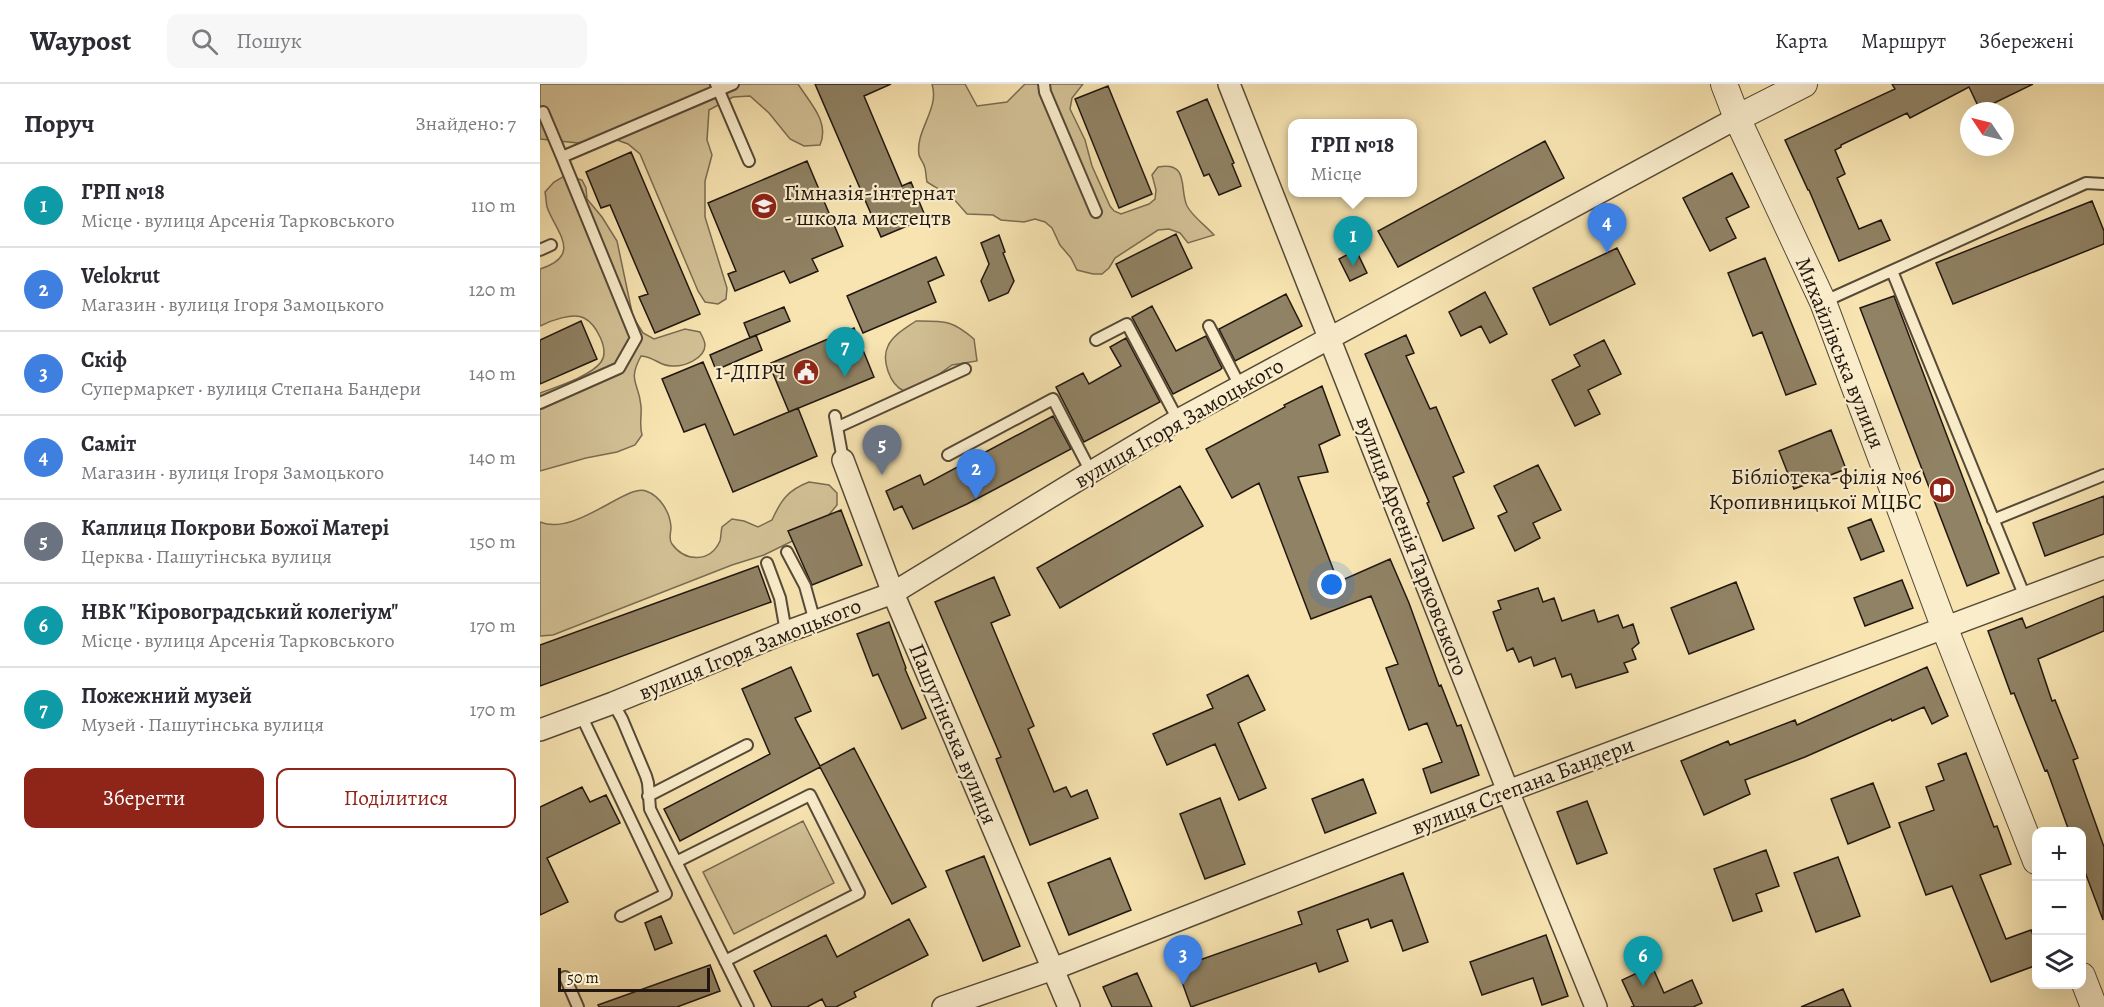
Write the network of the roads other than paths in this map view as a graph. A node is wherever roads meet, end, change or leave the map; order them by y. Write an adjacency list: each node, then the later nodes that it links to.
1 (734, 84): 6 (lane)
2 (1044, 84): 12 (lane)
3 (1229, 84): 16 (street, вулиця Арсенія Тарковського)
4 (1724, 84): 8 (street, Михайлівська вулиця)
5 (1804, 84): 8 (street, вулиця Ігоря Замоцького)
6 (717, 87): 9 (lane); 10 (lane)
7 (541, 110): 9 (lane)
8 (1737, 118): 14 (street, Михайлівська вулиця); 16 (street, вулиця Ігоря Замоцького)
9 (562, 157): 20 (lane)
10 (749, 161)
11 (2104, 184): 13 (lane)
12 (1096, 212)
13 (1892, 271): 14 (lane); 26 (lane)
14 (1823, 302): 33 (street, Михайлівська вулиця)
15 (1209, 326): 19 (lane)
16 (1330, 338): 19 (street, вулиця Ігоря Замоцького); 39 (street, вулиця Арсенія Тарковського)
17 (1096, 340): 21 (lane)
18 (965, 369): 23 (lane)
19 (1240, 386): 21 (street, вулиця Ігоря Замоцького)
20 (540, 403)
21 (1178, 420): 24 (street, вулиця Ігоря Замоцького)
22 (948, 455): 24 (lane)
23 (843, 460): 30 (street, Пашутінська вулиця)
24 (1091, 472): 30 (street, вулиця Ігоря Замоцького)
25 (2104, 474): 26 (lane)
26 (1993, 520): 31 (lane)
27 (787, 552): 32 (lane)
28 (767, 563): 34 (lane)
29 (2104, 568): 31 (street, вулиця Степана Бандери)
30 (893, 593): 32 (street, вулиця Ігоря Замоцького); 45 (street, Пашутінська вулиця)
31 (2025, 597): 33 (street, вулиця Степана Бандери)
32 (815, 622): 34 (street, вулиця Ігоря Замоцького)
33 (1945, 628): 39 (street, вулиця Степана Бандери); 41 (street, Михайлівська вулиця)
34 (786, 632): 35 (street, вулиця Ігоря Замоцького)
35 (613, 703): 36 (street, вулиця Ігоря Замоцького); 40 (lane)
36 (581, 716): 37 (street, вулиця Ігоря Замоцького); 43 (lane)
37 (540, 730)
38 (747, 745): 40 (lane)
39 (1508, 790): 45 (street, вулиця Степана Бандери); 52 (street, вулиця Арсенія Тарковського)
40 (648, 796): 42 (lane)
41 (2032, 848)
42 (676, 862): 44 (lane); 44 (lane)
43 (621, 916)
44 (725, 961): 49 (lane)
45 (1053, 969): 50 (street, вулиця Степана Бандери); 51 (street, Пашутінська вулиця)
46 (565, 977): 48 (lane)
47 (2086, 986): 53 (street)
48 (578, 1007)
49 (748, 1007)
50 (943, 1007)
51 (1069, 1007)
52 (1596, 1007)
53 (2094, 1007)

